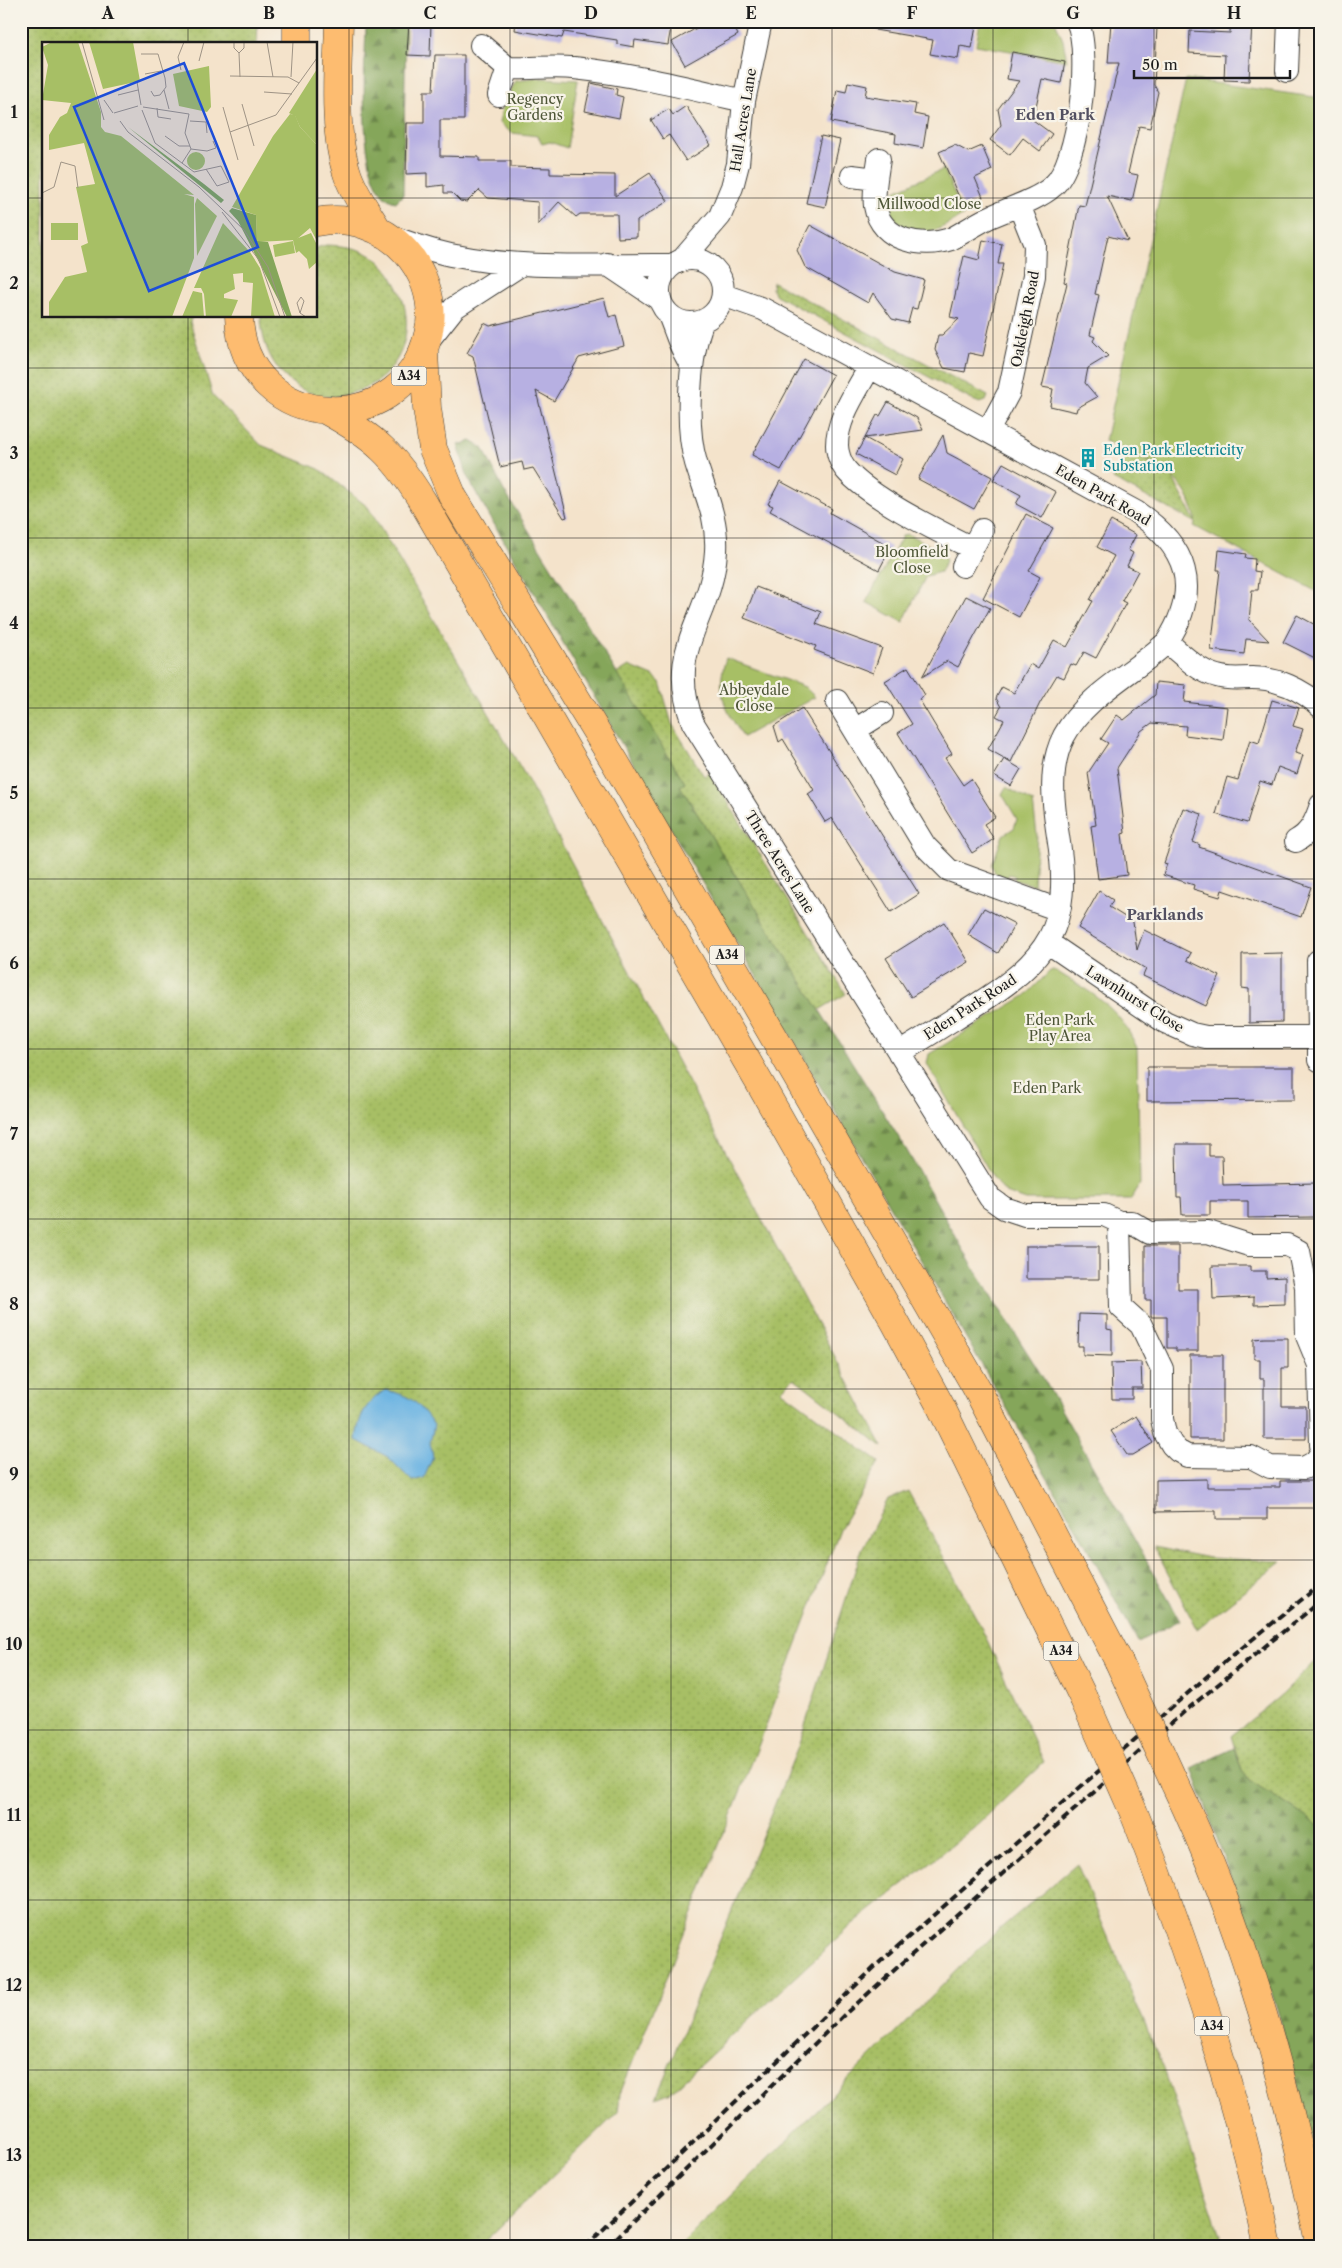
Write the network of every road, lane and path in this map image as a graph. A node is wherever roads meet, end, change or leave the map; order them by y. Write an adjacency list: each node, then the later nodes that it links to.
1 (297, 21): 6 (highway)
2 (339, 21): 16 (highway, A34)
3 (760, 21): 11 (street, Hall Acres Lane)
4 (1078, 21): 13 (street)
5 (1289, 21): 9 (street)
6 (297, 42)
7 (481, 45): 8 (street)
8 (508, 68): 10 (street); 11 (street)
9 (1287, 71)
10 (499, 95)
11 (744, 101): 14 (street, Hall Acres Lane)
12 (852, 176): 13 (street)
13 (1019, 205): 29 (street, Oakleigh Road)
14 (720, 216): 17 (street, Hall Acres Lane); 20 (street, Hall Acres Lane)
15 (318, 222): 16 (highway, A34)
16 (384, 233): 18 (street); 25 (highway, A34)
17 (677, 262): 19 (street); 20 (street); 22 (street)
18 (522, 264): 19 (street); 25 (street)
19 (607, 264): 22 (street)
20 (714, 268): 21 (street)
21 (723, 295): 24 (street); 27 (street, Eden Park Road)
22 (664, 307): 24 (street); 26 (street)
23 (239, 318): 28 (highway, A34)
24 (703, 321): 26 (street, Three Acres Lane)
25 (425, 347): 28 (highway, A34); 48 (highway, A34, bridge)
26 (692, 366): 42 (street, Three Acres Lane)
27 (869, 368): 29 (street, Eden Park Road); 30 (street)
28 (327, 411): 47 (highway, A34, bridge)
29 (988, 431): 31 (street, Eden Park Road)
30 (972, 548)
31 (1167, 642): 33 (street); 38 (street, Eden Park Road)
32 (837, 701): 35 (street)
33 (1321, 707)
34 (882, 713): 35 (street)
35 (855, 730): 38 (street)
36 (1321, 805): 37 (street)
37 (1296, 841)
38 (1059, 910): 39 (street, Eden Park Road)
39 (1047, 942): 41 (street, Lawnhurst Close); 42 (street, Eden Park Road)
40 (1318, 961): 41 (street)
41 (1319, 1037): 43 (street)
42 (899, 1052): 44 (street, Three Acres Lane)
43 (1319, 1060)
44 (1119, 1222): 45 (street, Three Acres Lane); 46 (street)
45 (1321, 1445)
46 (1321, 1453)
47 (1268, 2247)
48 (1320, 2247)

